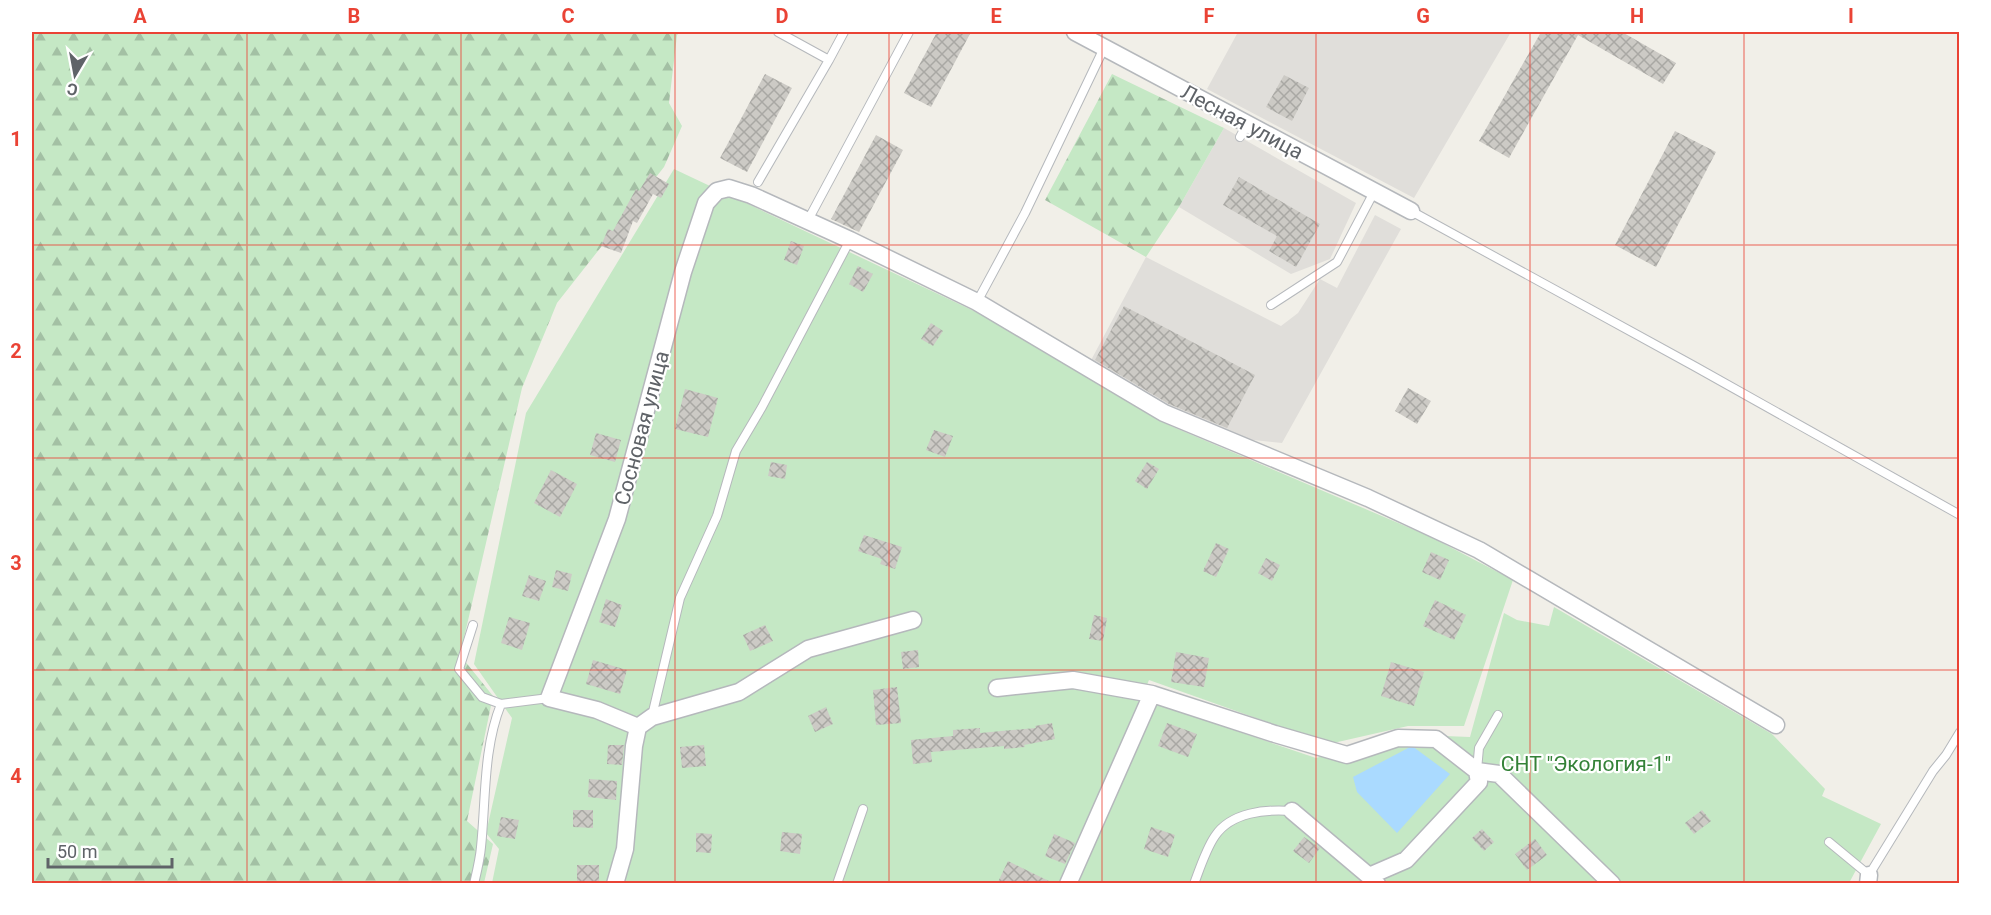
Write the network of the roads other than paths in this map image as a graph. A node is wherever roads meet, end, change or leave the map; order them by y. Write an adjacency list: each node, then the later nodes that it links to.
1 (778, 32): 6 (lane)
2 (844, 32): 6 (lane)
3 (909, 32): 10 (lane)
4 (1075, 32): 5 (street, Лесная улица)
5 (1104, 48): 8 (street, Лесная улица); 12 (lane)
6 (829, 60): 7 (lane)
7 (754, 188): 10 (street); 19 (street, Сосновая улица)
8 (1374, 192): 9 (street, Лесная улица); 13 (lane)
9 (1411, 211): 14 (lane)
10 (807, 222): 11 (street)
11 (850, 240): 12 (street); 22 (lane)
12 (977, 302): 23 (street)
13 (1271, 304)
14 (1959, 515)
15 (913, 620): 22 (street)
16 (472, 625): 20 (lane)
17 (997, 688): 18 (street)
18 (1152, 694): 25 (street); 34 (street)
19 (549, 698): 20 (lane); 22 (street)
20 (501, 704): 31 (lane)
21 (1498, 715): 25 (lane)
22 (645, 722): 32 (street)
23 (1776, 725)
24 (1959, 732): 29 (lane)
25 (1477, 771): 30 (street); 36 (street)
26 (863, 809): 33 (lane)
27 (1292, 811): 30 (street); 35 (lane)
28 (1829, 842): 29 (lane)
29 (1869, 879)
30 (1373, 880)
31 (474, 884)
32 (615, 884)
33 (837, 884)
34 (1068, 884)
35 (1194, 884)
36 (1612, 884)

